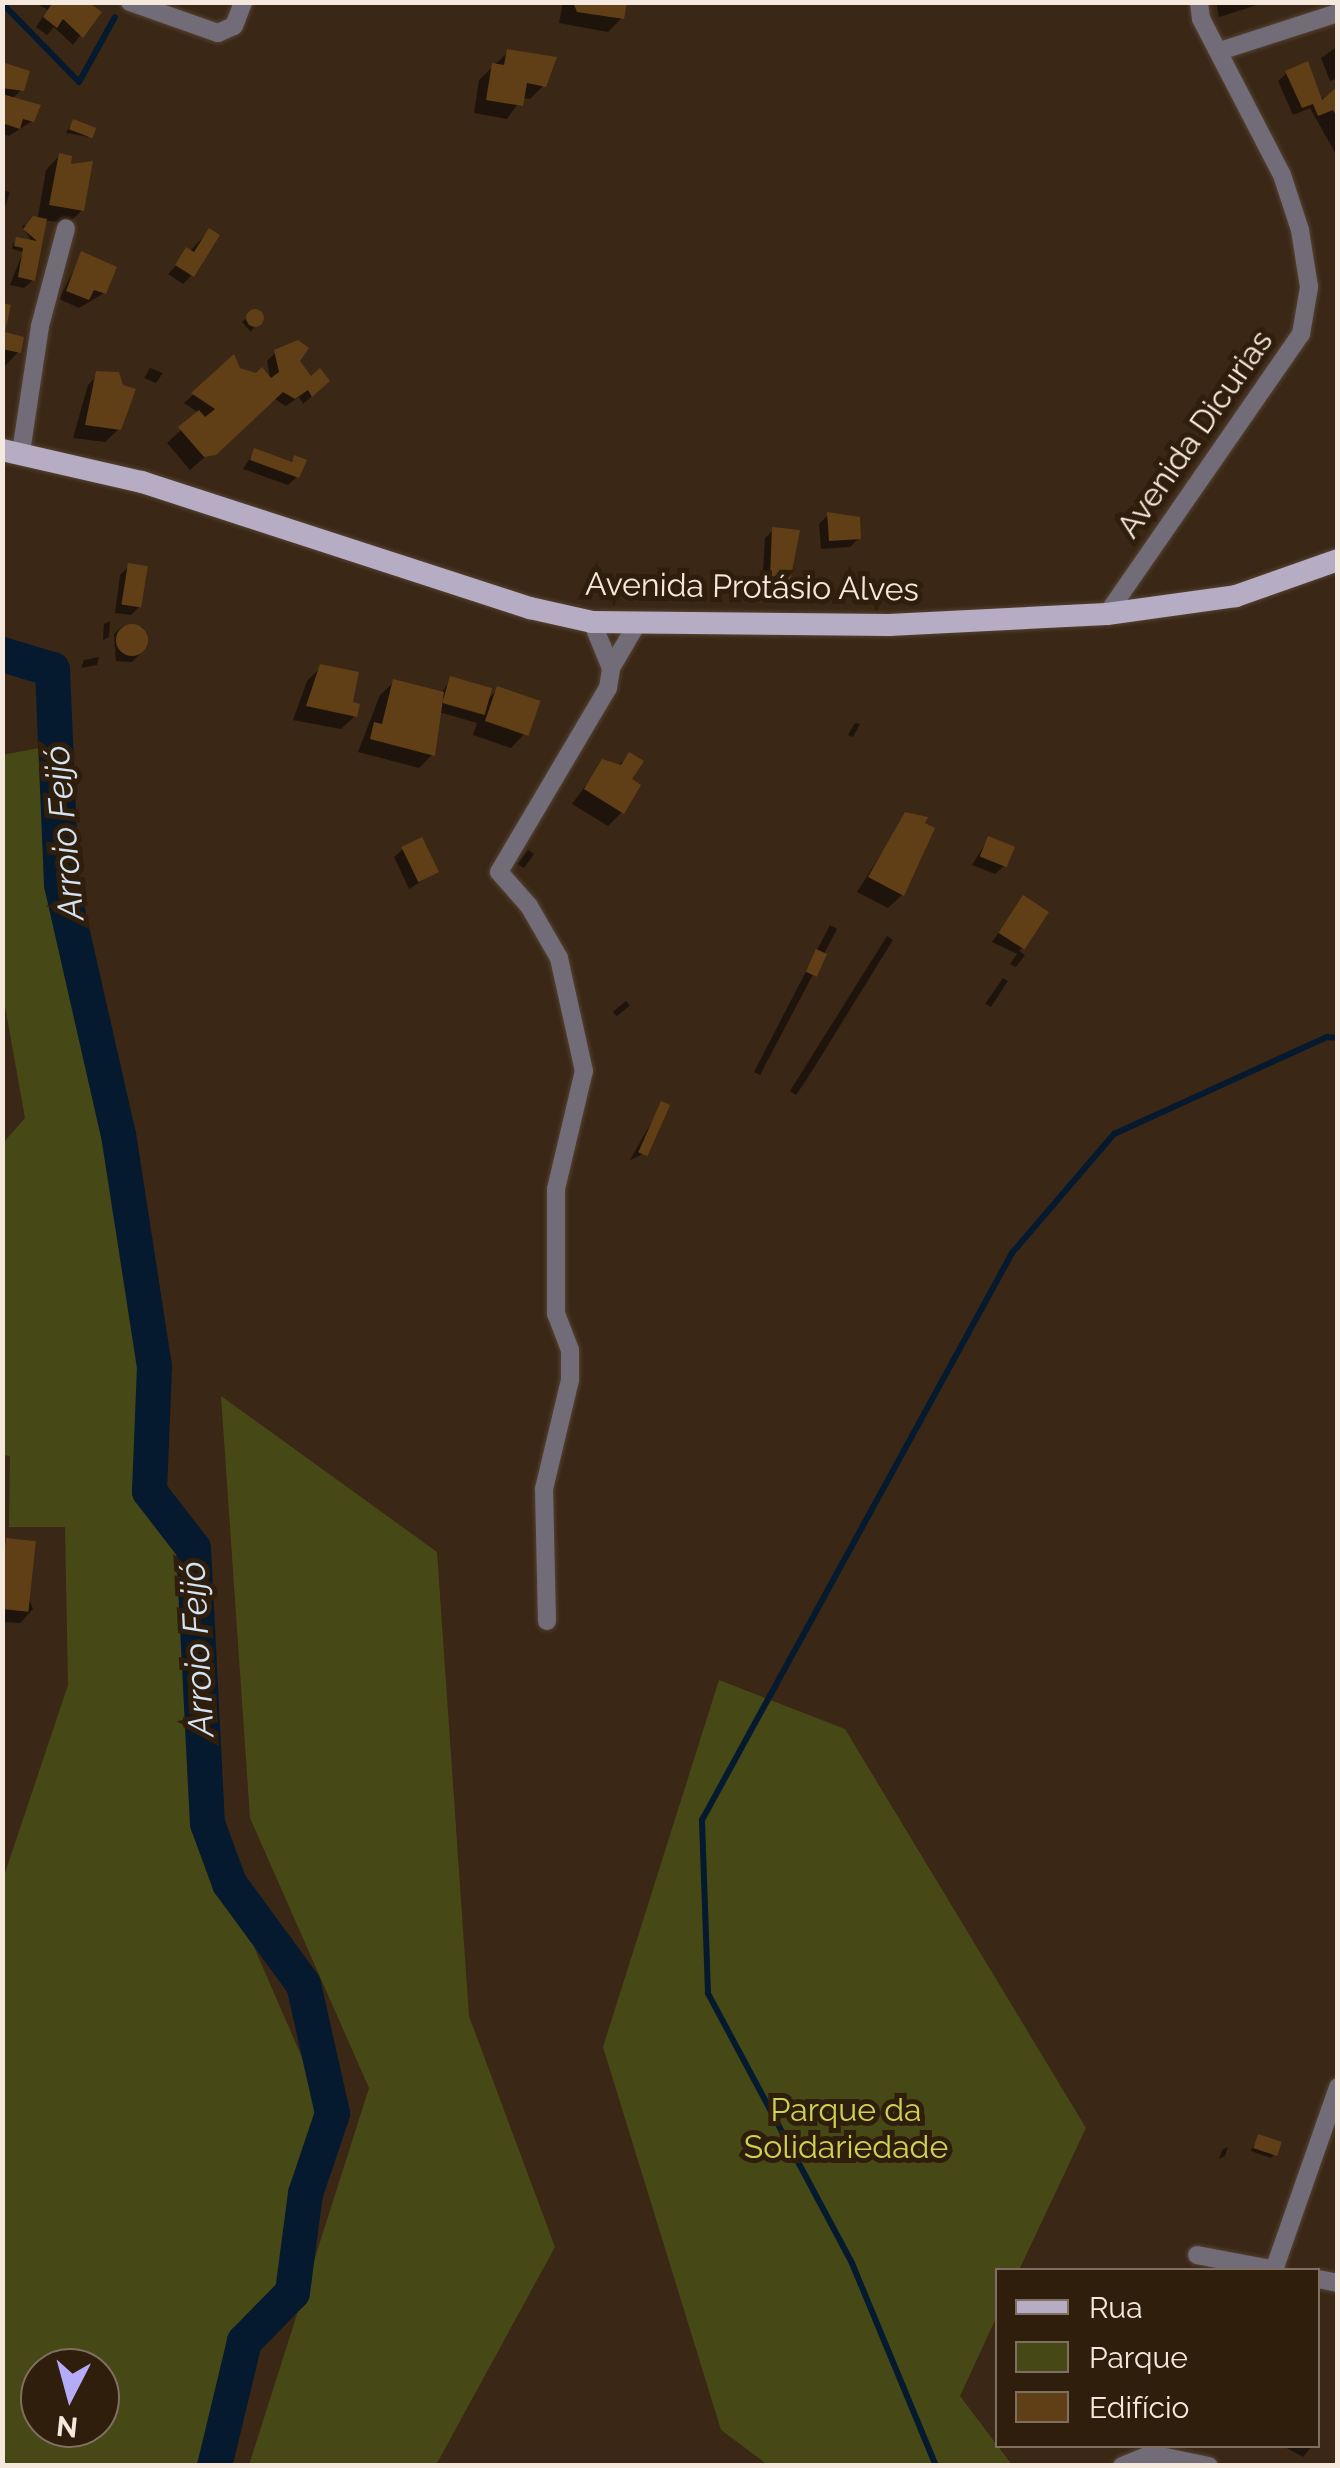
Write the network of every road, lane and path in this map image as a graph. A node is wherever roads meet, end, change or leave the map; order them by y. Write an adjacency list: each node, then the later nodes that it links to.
1 (130, 2): 2 (street)
2 (243, 2)
3 (1199, 2): 5 (street, Avenida Dicurias)
4 (1338, 13): 5 (street)
5 (1220, 51): 9 (street, Avenida Dicurias)
6 (66, 228): 7 (street)
7 (12, 451): 10 (main road, Avenida Protásio Alves)
8 (1338, 560): 9 (main road, Avenida Protásio Alves)
9 (1107, 614): 11 (main road, Avenida Protásio Alves)
10 (592, 622): 11 (main road, Avenida Protásio Alves); 12 (street)
11 (638, 622): 12 (street)
12 (611, 668): 13 (street)
13 (547, 1621)
14 (1337, 2093): 17 (street)
15 (1197, 2255): 16 (street)
16 (1265, 2268)
17 (1276, 2268)
18 (1122, 2466): 19 (street)
19 (1210, 2466)

